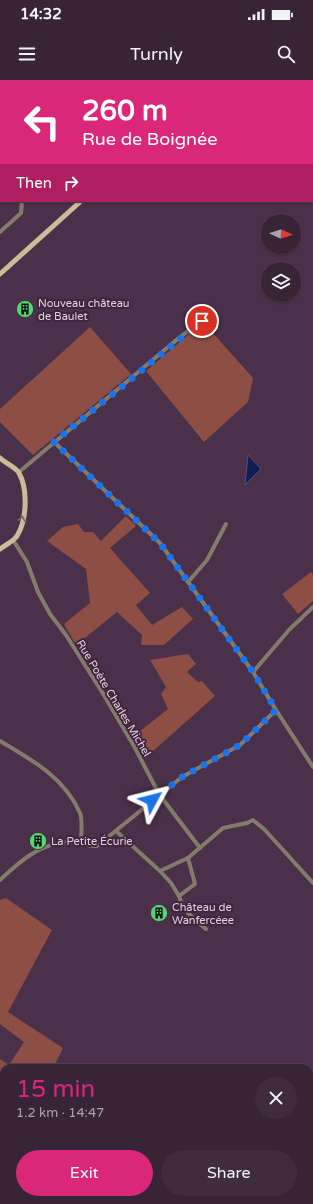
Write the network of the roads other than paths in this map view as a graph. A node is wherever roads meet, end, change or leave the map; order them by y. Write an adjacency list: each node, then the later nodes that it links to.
1 (22, 202): 3 (street)
2 (80, 202): 4 (main road)
3 (0, 232)
4 (0, 274)
5 (202, 321): 6 (street)
6 (54, 442): 8 (street); 12 (street)
7 (0, 458): 8 (main road)
8 (19, 472): 10 (main road, one-way to 8)
9 (226, 524): 12 (street)
10 (13, 540): 11 (main road); 18 (street, Rue Poète Charles Michel)
11 (0, 549)
12 (189, 581): 14 (street)
13 (313, 607): 14 (street)
14 (253, 672): 15 (street)
15 (276, 710): 17 (street); 18 (street)
16 (0, 741): 20 (street)
17 (313, 767)
18 (159, 794): 19 (street); 21 (street, Rue Poète Charles Michel)
19 (116, 831): 20 (street); 23 (street)
20 (81, 844): 24 (street)
21 (200, 848): 22 (street); 25 (street)
22 (188, 858): 23 (street); 26 (street)
23 (160, 871): 26 (street)
24 (0, 880)
25 (313, 883)
26 (179, 896): 27 (street)
27 (206, 929)

